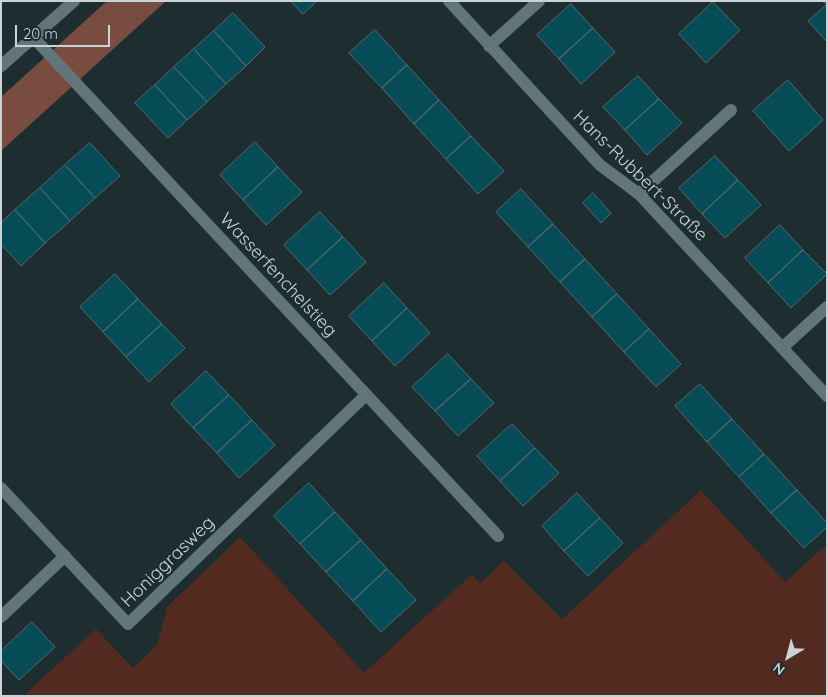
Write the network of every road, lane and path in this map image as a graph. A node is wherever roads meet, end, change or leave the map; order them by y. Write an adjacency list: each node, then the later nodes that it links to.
1 (74, 1): 4 (street)
2 (449, 1): 5 (street, Hans-Rubbert-Straße)
3 (539, 1): 5 (street)
4 (34, 38): 6 (street); 11 (street, Wasserfenchelstieg)
5 (489, 46): 8 (street, Hans-Rubbert-Straße)
6 (1, 66)
7 (731, 110): 8 (street)
8 (639, 194): 10 (street, Hans-Rubbert-Straße)
9 (827, 307): 10 (street)
10 (782, 348): 12 (street, Hans-Rubbert-Straße)
11 (366, 395): 14 (street, Wasserfenchelstieg); 15 (street, Honiggrasweg)
12 (827, 396)
13 (1, 488): 15 (street, Honiggrasweg)
14 (498, 536)
15 (65, 556): 16 (street)
16 (1, 617)

